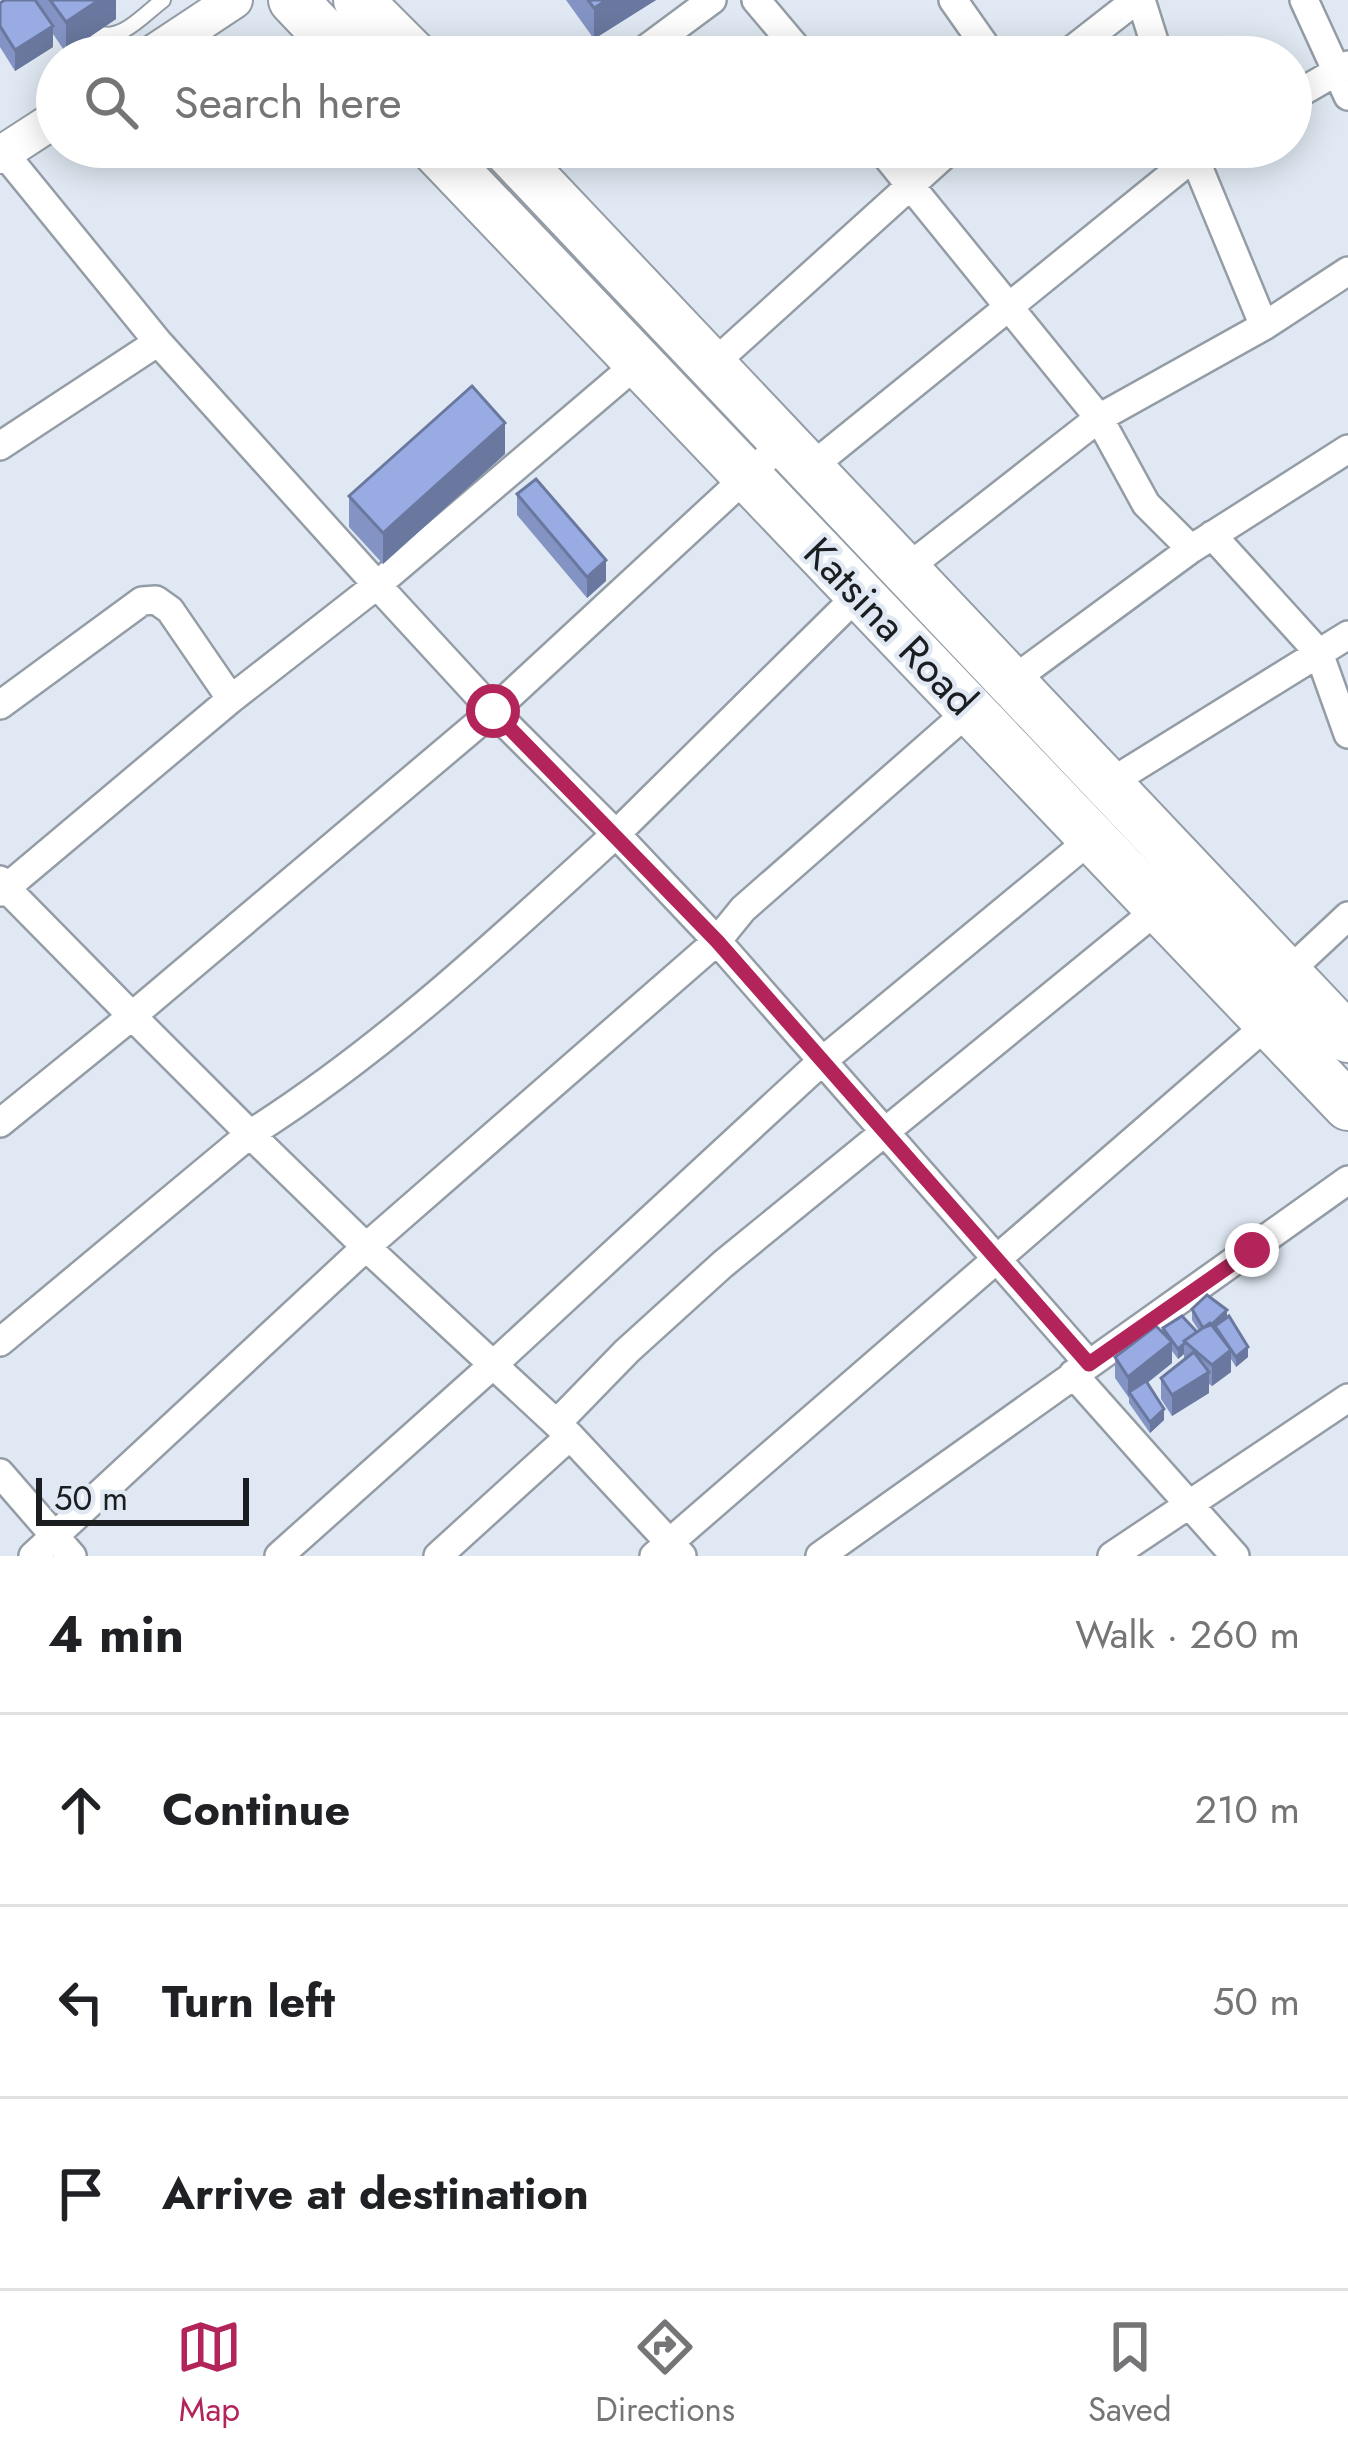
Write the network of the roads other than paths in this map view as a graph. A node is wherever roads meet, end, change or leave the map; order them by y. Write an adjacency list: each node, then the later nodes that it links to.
1 (163, 0): 12 (lane)
2 (234, 0): 13 (street)
3 (293, 0): 14 (highway)
4 (712, 0): 16 (street)
5 (756, 0): 17 (street)
6 (952, 0): 18 (street)
7 (1139, 0): 19 (street); 20 (street)
8 (1304, 0): 21 (street)
9 (366, 2): 15 (highway)
10 (96, 32): 11 (lane)
11 (103, 36)
12 (114, 36)
13 (180, 36)
14 (327, 36)
15 (396, 36)
16 (663, 36)
17 (786, 36)
18 (978, 36)
19 (1091, 36)
20 (1152, 36)
21 (1344, 78): 22 (street)
22 (1312, 90)
23 (36, 132): 24 (street)
24 (2, 154): 35 (street)
25 (454, 168): 36 (highway, Katsina Road)
26 (527, 168): 37 (highway, Katsina Road)
27 (897, 168): 31 (street)
28 (929, 168): 31 (street)
29 (1174, 168): 33 (street)
30 (1203, 168): 34 (street)
31 (910, 184): 33 (street); 37 (street)
32 (1348, 271): 34 (street)
33 (1008, 307): 38 (street); 41 (street)
34 (1264, 326): 38 (street)
35 (158, 342): 39 (street); 45 (street)
36 (639, 362): 42 (highway, Katsina Road); 45 (street)
37 (712, 365): 41 (highway, Katsina Road)
38 (1099, 418): 43 (street); 44 (street)
39 (0, 446)
40 (1348, 449): 43 (street)
41 (797, 455): 42 (street); 44 (highway, Katsina Road)
42 (749, 476): 46 (highway, Katsina Road); 52 (street)
43 (1202, 542): 48 (street); 49 (street)
44 (906, 568): 49 (highway, Katsina Road)
45 (377, 585): 50 (street); 52 (street)
46 (859, 595): 49 (highway, Katsina Road); 55 (street)
47 (1348, 635): 48 (street)
48 (1319, 653): 53 (street); 54 (street)
49 (990, 696): 54 (highway, Katsina Road); 56 (highway, Katsina Road); 60 (street)
50 (231, 699): 51 (street); 57 (street)
51 (0, 705)
52 (493, 711): 55 (street); 62 (street)
53 (1348, 734)
54 (1108, 784): 61 (highway, Katsina Road)
55 (616, 834): 60 (street); 68 (street)
56 (1091, 838): 58 (highway, Katsina Road); 65 (street)
57 (2, 886): 62 (street)
58 (1158, 909): 63 (highway, Katsina Road); 69 (street)
59 (1348, 916): 61 (street)
60 (717, 941): 65 (street); 71 (street)
61 (1287, 973): 64 (highway, Katsina Road)
62 (132, 1016): 67 (street); 68 (street)
63 (1269, 1023): 66 (highway, Katsina Road); 72 (street)
64 (1348, 1038)
65 (821, 1062): 69 (street); 74 (street)
66 (1348, 1106)
67 (0, 1123)
68 (250, 1134): 71 (street); 73 (street)
69 (885, 1134): 72 (street); 77 (street)
70 (1348, 1180): 75 (street)
71 (366, 1247): 74 (street); 80 (street)
72 (997, 1258): 75 (street); 81 (street)
73 (0, 1342)
74 (494, 1364): 77 (street); 82 (street)
75 (1081, 1369): 79 (street); 84 (street)
76 (1348, 1398): 79 (street)
77 (564, 1430): 81 (street); 83 (street)
78 (0, 1473): 80 (street)
79 (1190, 1506): 85 (street); 86 (street)
80 (53, 1550)
81 (669, 1552)
82 (279, 1556)
83 (438, 1556)
84 (820, 1556)
85 (1112, 1556)
86 (1235, 1556)

